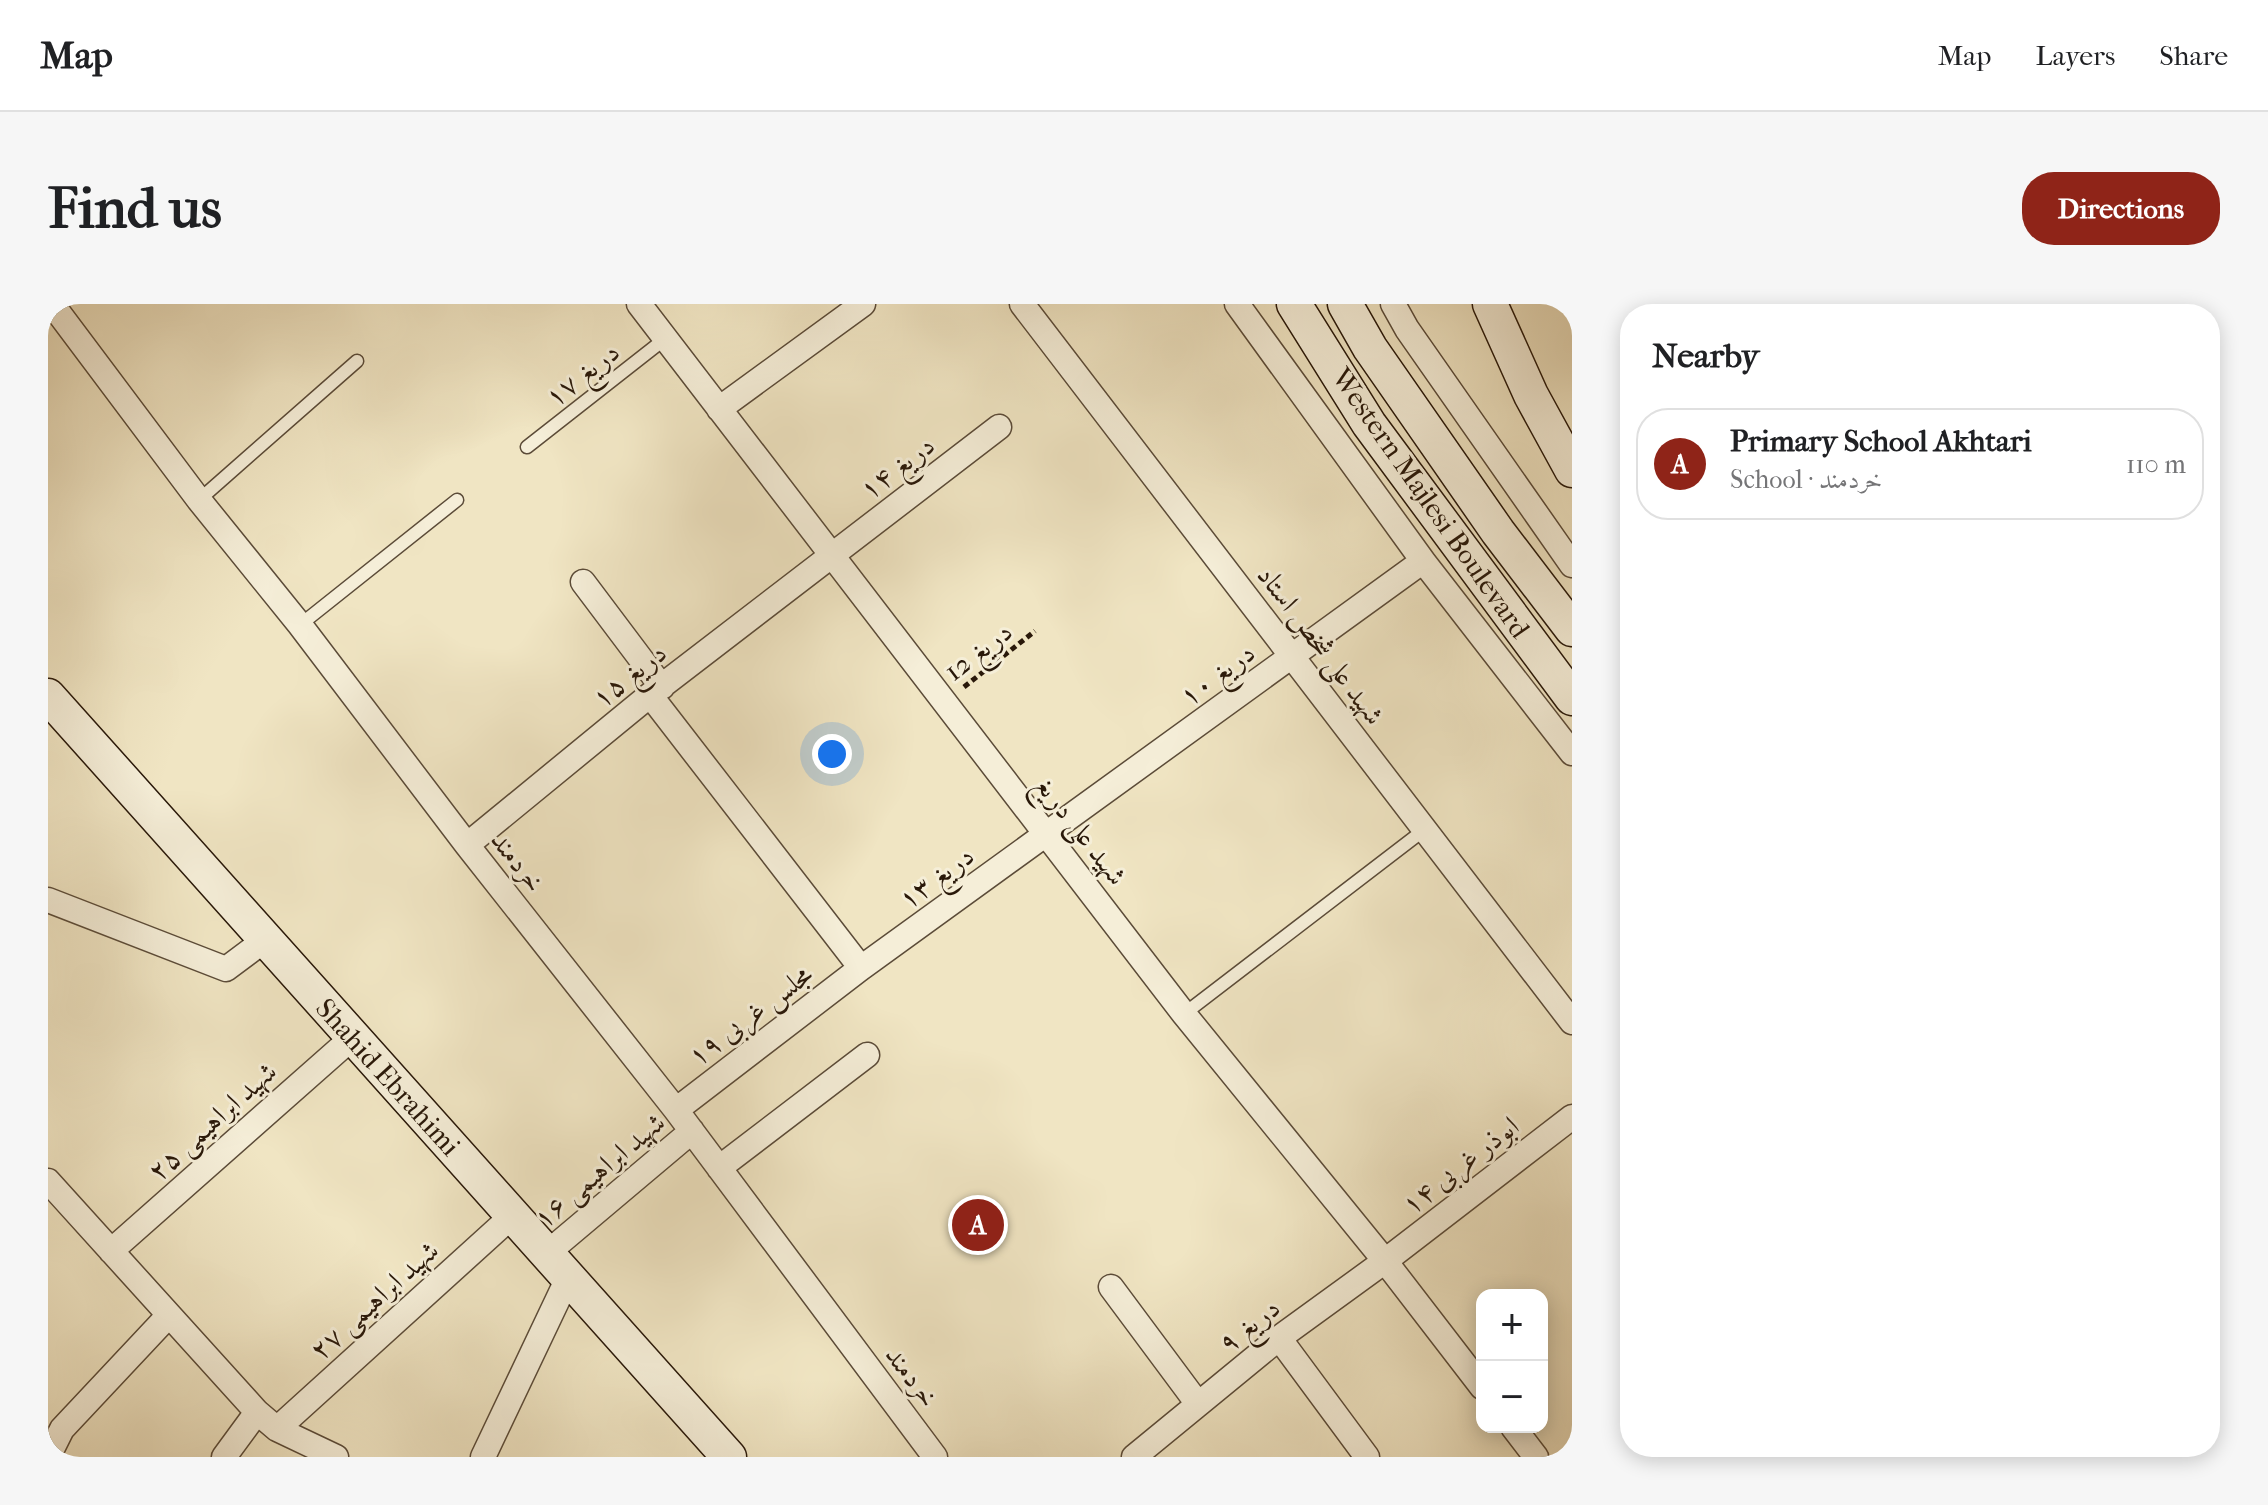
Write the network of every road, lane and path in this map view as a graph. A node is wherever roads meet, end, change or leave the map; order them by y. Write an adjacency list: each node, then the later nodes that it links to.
1 (52, 304): 16 (street, خردمند)
2 (639, 304): 10 (street, شهید علی دریغ)
3 (863, 304): 12 (street)
4 (1022, 304): 25 (street, شهید علی شخص استاد)
5 (1237, 304): 19 (street)
6 (1294, 304): 28 (street, Western Majlesi Boulevard)
7 (1345, 304): 22 (street, Western Majlesi Boulevard)
8 (1393, 304): 20 (street)
9 (1490, 304): 15 (street)
10 (666, 338): 12 (street, شهید علی دریغ); 14 (lane, دریغ ۱۷)
11 (357, 361): 16 (lane)
12 (719, 409): 18 (street, شهید علی دریغ)
13 (999, 427): 18 (street, دریغ ۱۴)
14 (527, 447)
15 (1572, 470)
16 (199, 500): 23 (street, خردمند)
17 (457, 500): 23 (lane)
18 (831, 555): 26 (street, دریغ ۱۵); 29 (street, شهید علی دریغ)
19 (1423, 561): 25 (street, دریغ ۱۰); 30 (street)
20 (1572, 565)
21 (583, 582): 26 (street)
22 (1568, 623)
23 (300, 625): 33 (street, خردمند)
24 (1035, 631): 29 (path, دریغ 12)
25 (1292, 657): 31 (street, شهید علی شخص استاد); 32 (street, دریغ ۱۰)
26 (656, 691): 33 (street, دریغ ۱۵); 36 (street)
27 (48, 696): 35 (street, Shahid Ebrahimi)
28 (1572, 698)
29 (945, 703): 32 (street, شهید علی دریغ)
30 (1572, 753)
31 (1424, 830): 37 (lane); 38 (street, شهید علی شخص استاد)
32 (1046, 835): 36 (street, دریغ ۱۳); 37 (street, شهید علی دریغ)
33 (467, 845): 41 (street, خردمند)
34 (48, 900): 35 (street)
35 (266, 939): 39 (street, Shahid Ebrahimi)
36 (861, 968): 41 (street, مجلس غربی ۱۹)
37 (1184, 1014): 48 (street, شهید علی دریغ)
38 (1572, 1022)
39 (353, 1037): 46 (street, Shahid Ebrahimi); 47 (street, شهید ابراهیمی ۲۵)
40 (867, 1055): 44 (street)
41 (676, 1110): 43 (street, خردمند)
42 (1572, 1117): 48 (street, ابوذر غربی ۱۴)
43 (692, 1131): 44 (street, خردمند); 49 (street, شهید ابراهیمی ۱۶)
44 (719, 1168): 64 (street, خردمند)
45 (48, 1181): 47 (street)
46 (512, 1216): 49 (street, Shahid Ebrahimi); 56 (street, شهید ابراهیمی ۲۷)
47 (111, 1251): 51 (street)
48 (1385, 1261): 52 (street, دریغ ۹); 53 (street, شهید علی دریغ)
49 (557, 1266): 62 (street); 63 (street, Shahid Ebrahimi)
50 (1111, 1287): 54 (street)
51 (169, 1315): 55 (street); 59 (street)
52 (1279, 1338): 54 (street, دریغ ۹); 65 (street)
53 (1476, 1379)
54 (1198, 1404): 58 (street, دریغ ۹)
55 (257, 1412): 56 (street); 60 (street)
56 (277, 1429): 61 (street)
57 (1518, 1433): 66 (street)
58 (1150, 1452)
59 (48, 1457)
60 (224, 1457)
61 (336, 1457)
62 (483, 1457)
63 (729, 1457)
64 (935, 1457)
65 (1367, 1457)
66 (1536, 1457)

